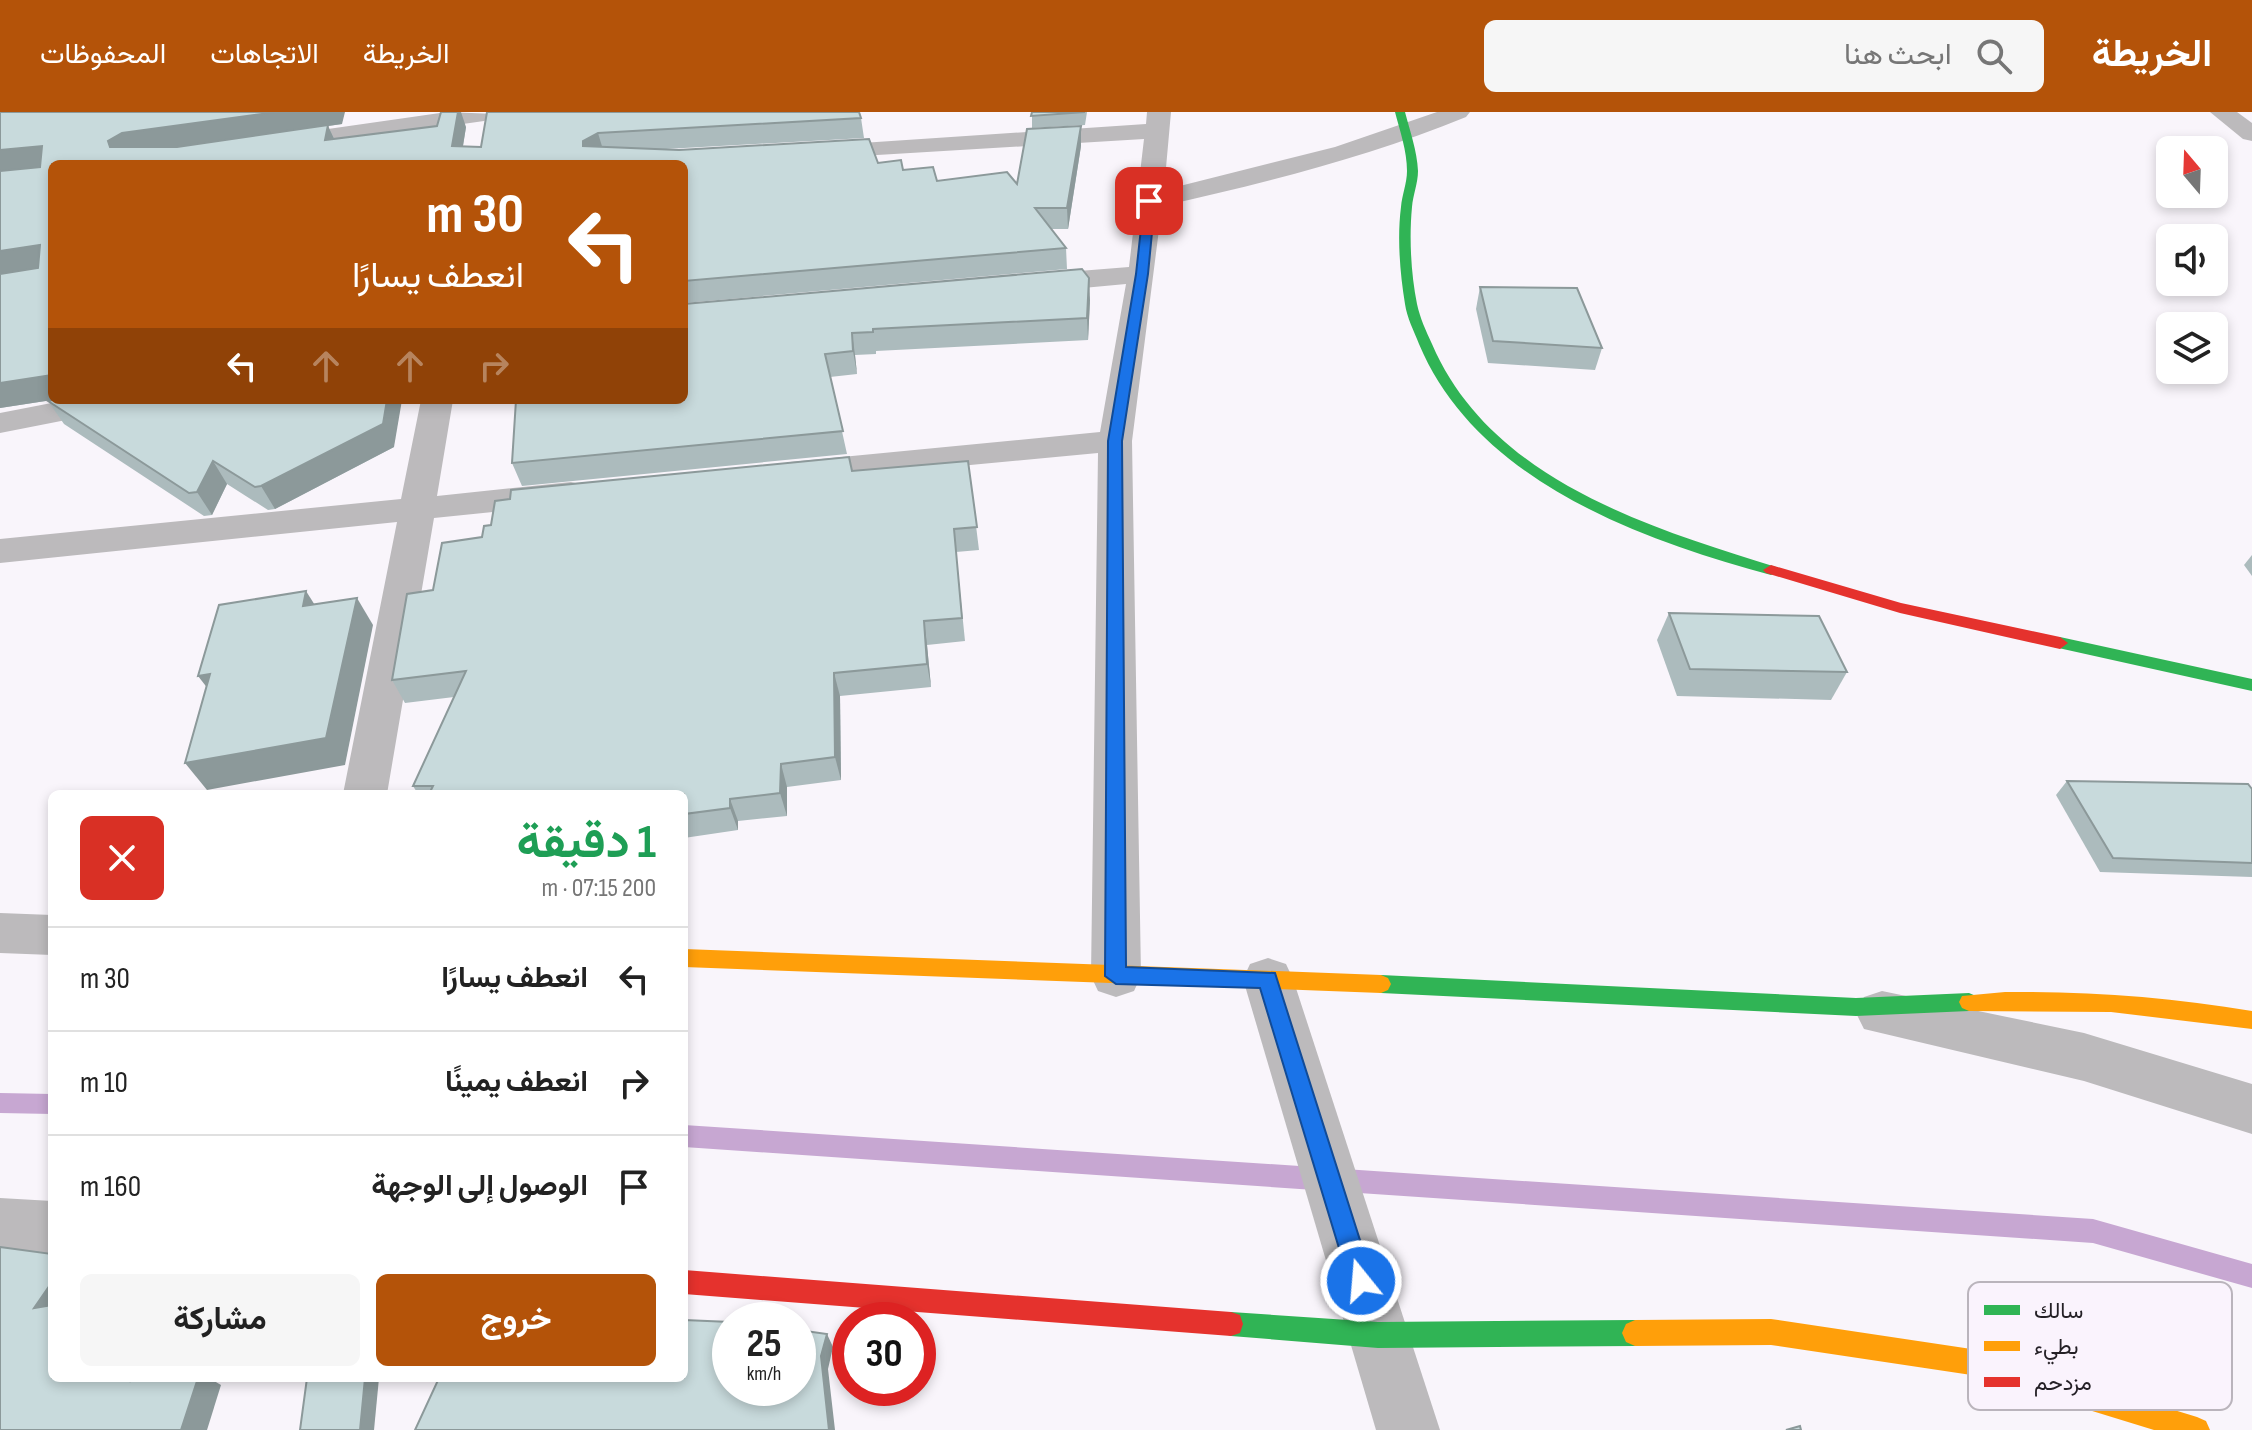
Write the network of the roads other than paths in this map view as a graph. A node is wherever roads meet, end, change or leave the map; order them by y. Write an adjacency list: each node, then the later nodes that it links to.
1 (1458, 112): 5 (street)
2 (2222, 112): 6 (street)
3 (484, 113): 7 (street); 8 (street)
4 (1158, 122): 9 (street); 10 (street)
5 (1403, 123): 10 (street); 21 (street)
6 (2252, 134)
7 (479, 139)
8 (241, 149)
9 (793, 153)
10 (1149, 201): 11 (street)
11 (1142, 274): 12 (street); 16 (street)
12 (1000, 286)
13 (97, 404): 15 (street)
14 (436, 404): 19 (street)
15 (0, 423)
16 (1115, 441): 17 (street); 26 (street)
17 (752, 475)
18 (609, 489): 19 (street)
19 (420, 507): 20 (street); 22 (street)
20 (0, 551)
21 (2252, 685)
22 (366, 790)
23 (0, 933): 24 (street)
24 (48, 935)
25 (688, 958): 26 (street)
26 (1116, 976): 27 (street)
27 (1268, 979): 28 (street); 34 (street)
28 (1856, 1007): 29 (street); 30 (street)
29 (2252, 1020)
30 (2252, 1109)
31 (0, 1226): 32 (street)
32 (48, 1230)
33 (688, 1282): 34 (street)
34 (1370, 1308): 35 (street); 37 (street)
35 (1968, 1362)
36 (2132, 1410): 38 (street)
37 (1408, 1430)
38 (2197, 1430)

